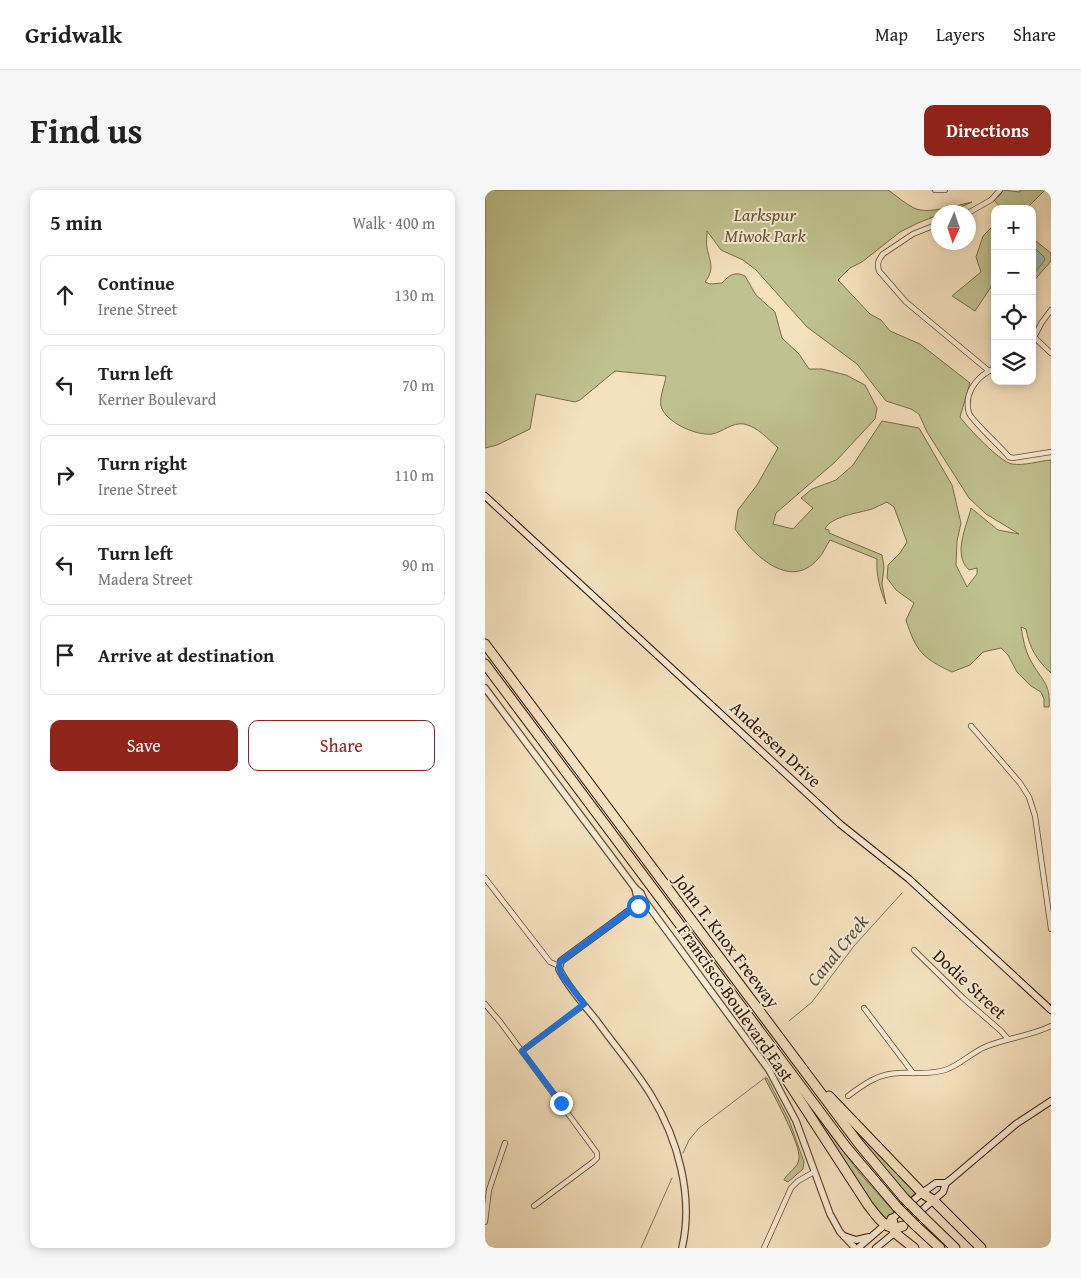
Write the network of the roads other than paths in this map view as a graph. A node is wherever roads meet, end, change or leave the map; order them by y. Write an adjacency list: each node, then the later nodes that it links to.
1 (935, 190): 2 (street)
2 (945, 190)
3 (1000, 190): 4 (street)
4 (976, 209)
5 (931, 227): 10 (street)
6 (1051, 310): 7 (street)
7 (1036, 334)
8 (1034, 340): 9 (street)
9 (1051, 353)
10 (989, 371): 11 (street)
11 (1051, 452)
12 (485, 496): 27 (main road, Andersen Drive)
13 (485, 644): 31 (highway, John T. Knox Freeway)
14 (485, 664): 28 (highway, John T. Knox Freeway)
15 (485, 688): 18 (street, Francisco Boulevard East)
16 (971, 726): 21 (street)
17 (485, 878): 23 (street)
18 (635, 888): 19 (street, Francisco Boulevard East); 20 (street, Francisco Boulevard East)
19 (644, 900): 20 (street); 37 (street, Francisco Boulevard East)
20 (633, 908): 23 (street)
21 (1051, 928)
22 (914, 950): 30 (street, Dodie Street)
23 (559, 966): 25 (street)
24 (485, 1004): 32 (street)
25 (584, 1004): 32 (street); 49 (street)
26 (864, 1008): 33 (street)
27 (1051, 1010)
28 (747, 1015): 43 (highway); 54 (highway, bridge)
29 (1051, 1026): 30 (street)
30 (1007, 1039): 33 (street)
31 (783, 1044): 39 (highway); 55 (highway, John T. Knox Freeway, bridge)
32 (522, 1051): 41 (street)
33 (913, 1073): 34 (street)
34 (848, 1096)
35 (1051, 1101): 38 (main road)
36 (505, 1143): 42 (street)
37 (814, 1172): 45 (street, Francisco Boulevard East); 50 (street)
38 (946, 1183): 39 (main road); 40 (main road)
39 (922, 1193): 40 (highway); 43 (main road)
40 (933, 1200): 44 (main road); 48 (highway)
41 (534, 1206)
42 (485, 1222)
43 (891, 1226): 44 (highway); 46 (main road); 47 (main road); 53 (highway)
44 (903, 1226)
45 (844, 1236): 46 (main road); 51 (street, Francisco Boulevard East)
46 (872, 1236): 51 (main road)
47 (884, 1245): 52 (main road)
48 (979, 1247)
49 (682, 1248)
50 (764, 1248)
51 (857, 1248)
52 (876, 1248)
53 (914, 1248)
54 (940, 1248)
55 (955, 1248)

